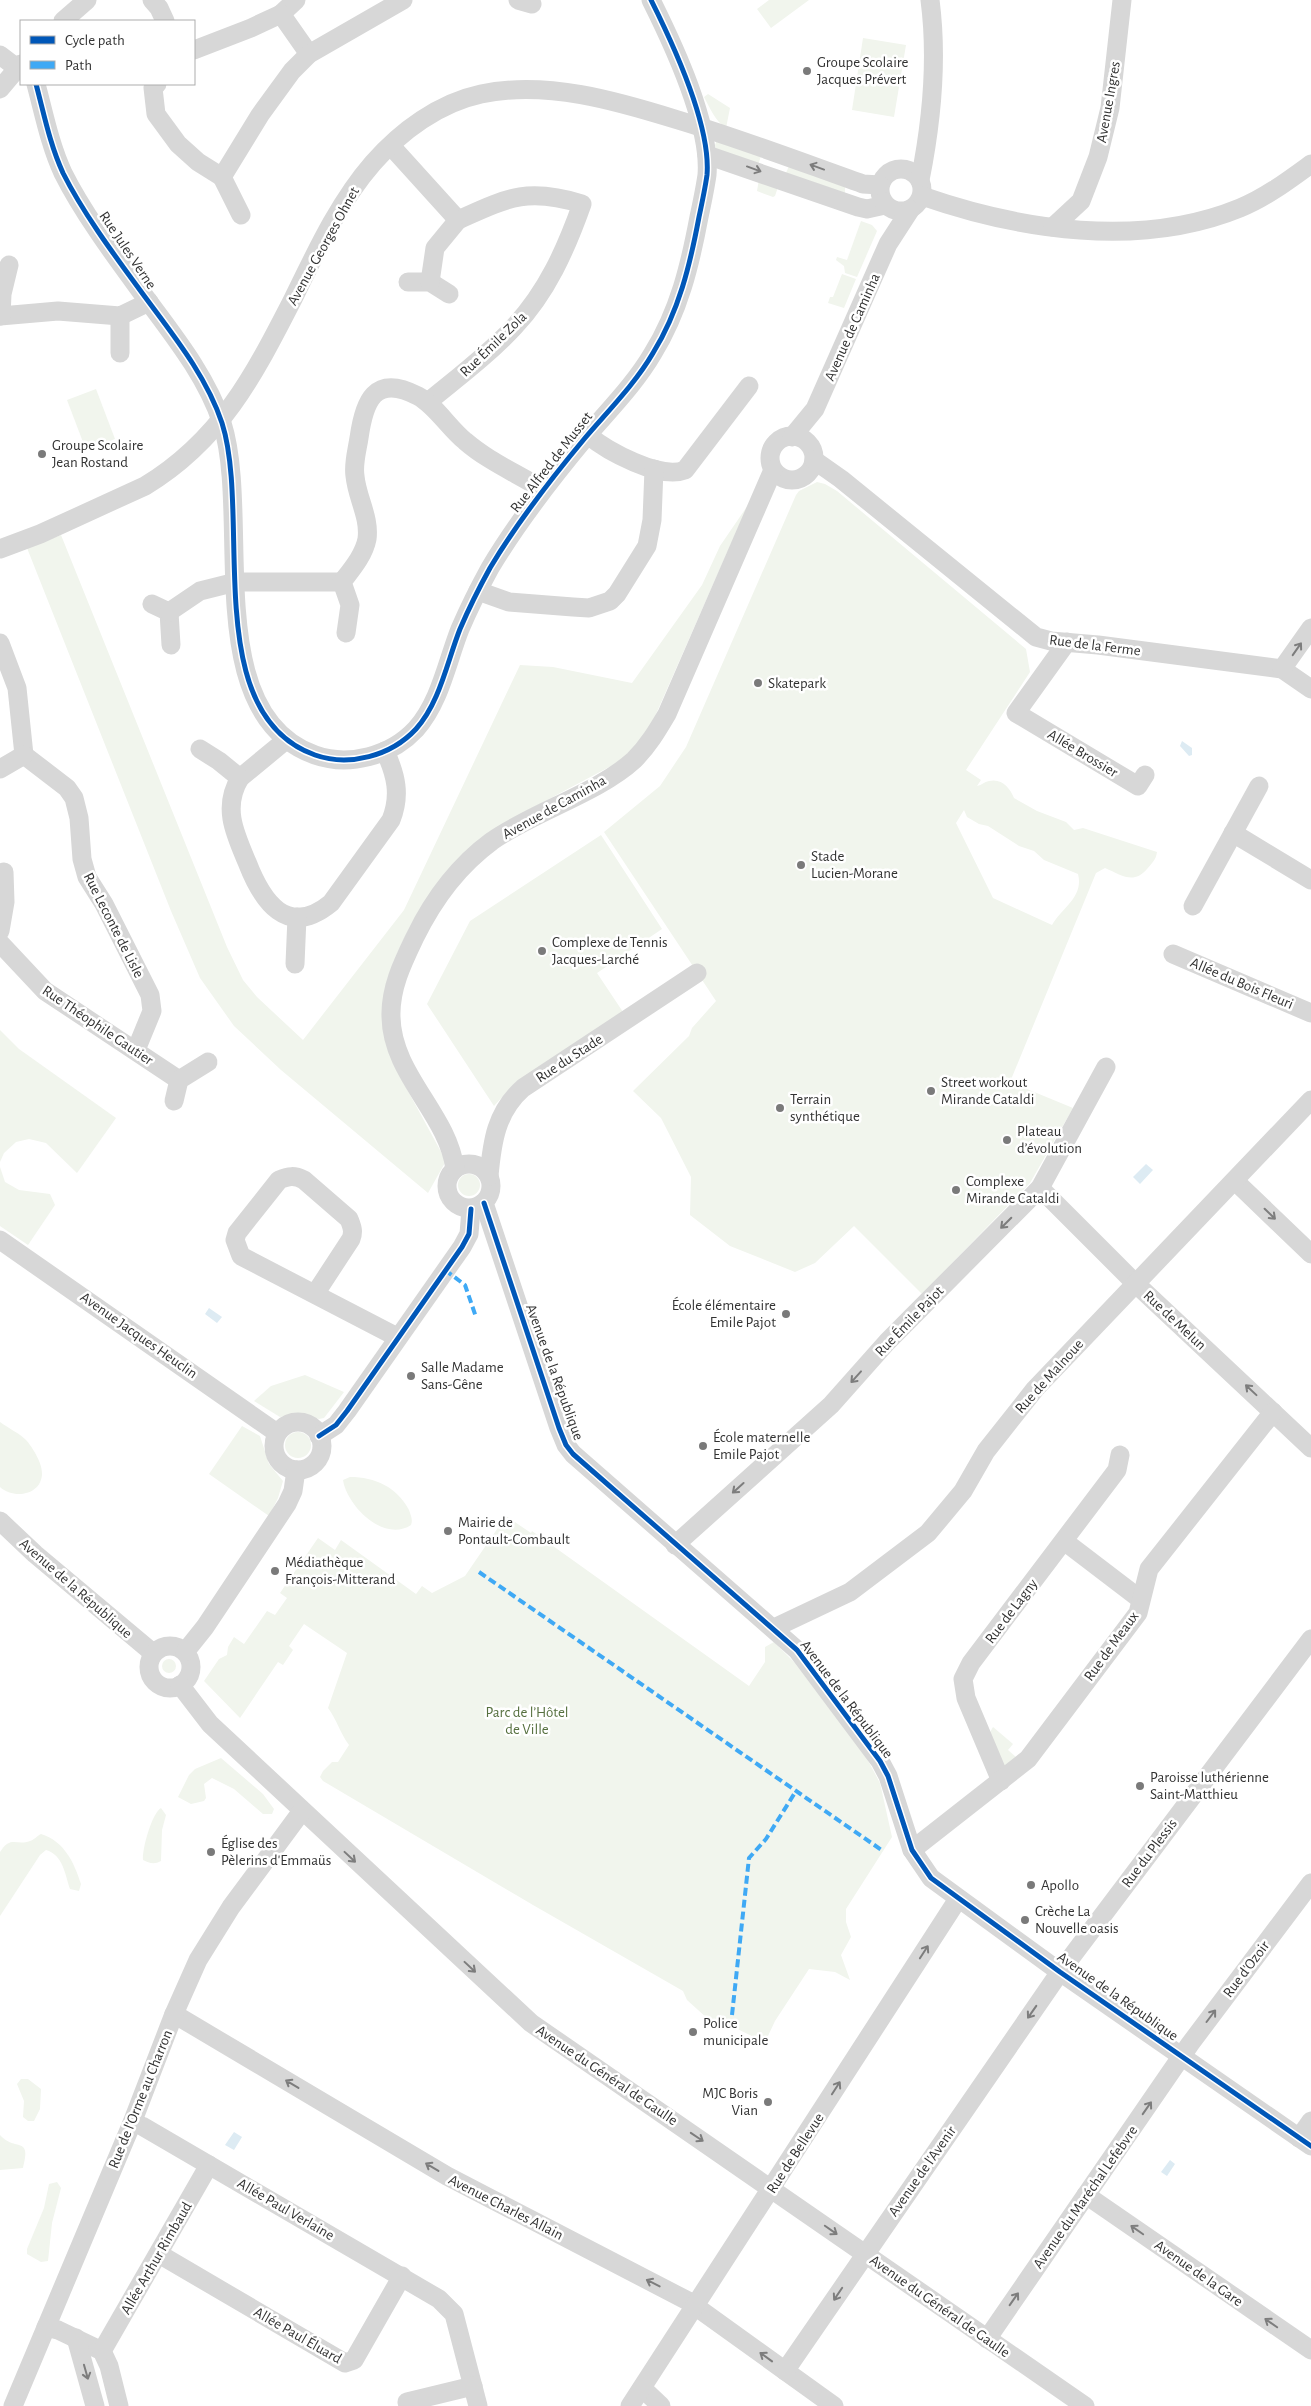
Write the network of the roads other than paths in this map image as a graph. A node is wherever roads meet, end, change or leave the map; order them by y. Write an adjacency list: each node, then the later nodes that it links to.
1 (87, 0): 9 (street)
2 (152, 0): 10 (street)
3 (296, 0): 8 (street)
4 (403, 0): 12 (street)
5 (650, 0): 18 (street, Rue Alfred de Musset)
6 (930, 0): 20 (street, Avenue de Caminha)
7 (1122, 0): 30 (street, Avenue Ingres)
8 (281, 14): 11 (street); 12 (street)
9 (64, 20)
10 (165, 20)
11 (195, 50)
12 (309, 54): 25 (street)
13 (0, 56): 14 (street)
14 (20, 68): 17 (street)
15 (36, 85): 40 (street, Rue Jules Verne)
16 (156, 85): 25 (street)
17 (0, 89)
18 (704, 128): 19 (street, Avenue Georges Ohnet); 21 (street, Rue Alfred de Musset); 22 (street, Avenue Georges Ohnet)
19 (390, 146): 33 (street); 45 (street, Avenue Georges Ohnet)
20 (925, 153): 24 (street); 29 (street, Avenue de Caminha)
21 (707, 155): 27 (street, one-way to 27); 50 (street, Rue Alfred de Musset)
22 (794, 159): 26 (street, Avenue Georges Ohnet, one-way to 22); 27 (street)
23 (1311, 164): 35 (street)
24 (905, 169): 28 (street); 29 (street)
25 (222, 177): 32 (street)
26 (848, 179): 28 (street, Avenue Georges Ohnet); 31 (street)
27 (786, 181): 31 (street)
28 (880, 185): 29 (street)
29 (906, 200): 31 (street); 34 (street); 48 (street, Avenue de Caminha)
30 (1082, 201): 34 (street, Avenue Ingres); 35 (street, Avenue Ingres)
31 (850, 204)
32 (241, 215)
33 (458, 220): 38 (street, Rue Émile Zola); 47 (street, Rue Émile Zola)
34 (1053, 227): 35 (street)
35 (1080, 230)
36 (9, 265): 41 (street)
37 (408, 282): 38 (street)
38 (430, 282): 39 (street)
39 (449, 294)
40 (149, 302): 42 (street); 46 (street, Rue Jules Verne)
41 (0, 316): 42 (street)
42 (120, 316): 43 (street)
43 (120, 353)
44 (749, 386): 55 (street)
45 (246, 387): 46 (street); 49 (street, Avenue Georges Ohnet)
46 (207, 390): 49 (street, Rue Jules Verne)
47 (428, 402): 57 (street); 60 (street)
48 (815, 409): 51 (street, Avenue de Caminha); 53 (street, Avenue de Caminha)
49 (221, 421): 52 (street, Avenue Georges Ohnet); 54 (street, Rue Alfred de Musset)
50 (588, 434): 55 (street); 57 (street, Rue Alfred de Musset)
51 (792, 436): 53 (street); 56 (street)
52 (195, 448): 54 (street); 58 (street, Avenue Georges Ohnet)
53 (812, 453): 56 (street); 66 (street, Rue de la Ferme)
54 (229, 460): 59 (street, Rue Alfred de Musset)
55 (654, 469): 61 (street)
56 (779, 474): 99 (street, Avenue de Caminha)
57 (542, 489): 61 (street, Rue Alfred de Musset)
58 (0, 549)
59 (236, 582): 60 (street); 63 (street); 74 (street, Rue Alfred de Musset)
60 (342, 582): 65 (street)
61 (478, 591): 76 (street, Rue Alfred de Musset)
62 (152, 604): 63 (street)
63 (169, 612): 69 (street)
64 (1311, 628): 71 (street, one-way to 64)
65 (346, 633)
66 (1036, 637): 67 (street, Rue de la Ferme); 72 (street)
67 (1067, 642): 71 (street, Rue de la Ferme); 72 (street)
68 (0, 643): 70 (street)
69 (171, 645)
70 (4, 666): 77 (street)
71 (1282, 669): 73 (street, Rue de la Ferme)
72 (1041, 677): 79 (street, Allée Brossier)
73 (1311, 689)
74 (286, 740): 76 (street, Rue Alfred de Musset); 80 (street)
75 (200, 749): 80 (street)
76 (385, 751): 86 (street)
77 (24, 755): 78 (street); 93 (street, Rue Leconte de Lisle)
78 (0, 768)
79 (1146, 775)
80 (240, 778): 86 (street)
81 (1259, 786): 82 (street)
82 (1233, 833): 84 (street); 85 (street)
83 (4, 872): 87 (street)
84 (1311, 880)
85 (1193, 906)
86 (297, 917): 90 (street)
87 (0, 931)
88 (0, 943): 93 (street, Rue Théophile Gautier)
89 (1173, 954): 92 (street, Allée du Bois Fleuri)
90 (295, 964)
91 (697, 973): 100 (street, Rue du Stade)
92 (1311, 1013)
93 (136, 1050): 96 (street, Rue Théophile Gautier)
94 (208, 1062): 96 (street)
95 (1106, 1067): 102 (street, Rue Émile Pajot)
96 (179, 1080): 98 (street)
97 (1311, 1100): 101 (street, Rue de Malnoue)
98 (174, 1101)
99 (462, 1166): 100 (street); 103 (street)
100 (489, 1176): 103 (street)
101 (1235, 1181): 105 (street, one-way to 105); 106 (street, Rue de Malnoue)
102 (1040, 1188): 106 (street, Rue de Melun); 117 (street, Rue Émile Pajot, one-way to 117)
103 (477, 1206): 108 (street); 117 (street, Avenue de la République)
104 (0, 1240): 110 (street, Avenue Jacques Heuclin)
105 (1311, 1254)
106 (1135, 1283): 109 (street, Rue de Melun, one-way to 106); 119 (street, Rue de Malnoue)
107 (315, 1294): 107 (street); 108 (street)
108 (397, 1337): 111 (street)
109 (1273, 1412): 112 (street, Rue de Melun); 118 (street, Rue de Meaux)
110 (277, 1433): 111 (street); 114 (street)
111 (319, 1436): 114 (street)
112 (1311, 1448)
113 (1120, 1455): 116 (street, Rue de Lagny)
114 (296, 1470): 121 (street)
115 (0, 1521): 122 (street, Avenue de la République)
116 (1064, 1541): 118 (street); 124 (street, Rue de Lagny)
117 (675, 1545): 119 (street, Avenue de la République)
118 (1140, 1599): 124 (street, Rue de Meaux)
119 (774, 1628): 126 (street, Avenue de la République)
120 (1310, 1642): 129 (street, Rue du Plessis)
121 (185, 1652): 122 (street); 123 (street)
122 (153, 1653): 123 (street)
123 (180, 1685): 125 (street, Avenue du Général de Gaulle)
124 (1001, 1781): 126 (street, Rue de Meaux)
125 (302, 1811): 130 (street, Rue de l'Orme au Charron); 136 (street, Avenue du Général de Gaulle, one-way to 136)
126 (912, 1850): 128 (street, Avenue de la République)
127 (1311, 1883): 131 (street, Rue d'Ozoir, one-way to 127)
128 (958, 1899): 129 (street, Avenue de la République); 136 (street, Rue de Bellevue, one-way to 128)
129 (1060, 1972): 131 (street, Avenue de la République); 139 (street, Avenue de l'Avenir, one-way to 139)
130 (174, 2014): 133 (street, Rue de l'Orme au Charron); 141 (street, Avenue Charles Allain, one-way to 130)
131 (1183, 2056): 134 (street, Avenue de la République); 137 (street, Avenue du Maréchal Lefebvre, one-way to 131)
132 (1311, 2121): 134 (street)
133 (132, 2122): 135 (street, Allée Paul Verlaine); 142 (street, Rue de l'Orme au Charron)
134 (1305, 2142)
135 (209, 2165): 138 (street, Allée Arthur Rimbaud); 140 (street, Allée Paul Verlaine)
136 (772, 2188): 139 (street, Avenue du Général de Gaulle, one-way to 139); 141 (street, Rue de Bellevue)
137 (1086, 2195): 144 (street, Avenue du Maréchal Lefebvre, one-way to 137); 145 (street, Avenue de la Gare, one-way to 137)
138 (159, 2254): 140 (street, Allée Paul Éluard); 146 (street, Allée Arthur Rimbaud)
139 (865, 2254): 144 (street, Avenue du Général de Gaulle); 147 (street, Avenue de l'Avenir, one-way to 147)
140 (402, 2276): 148 (street, Allée Paul Verlaine)
141 (696, 2307): 147 (street, Avenue Charles Allain, one-way to 141); 149 (street, Rue de Bellevue)
142 (46, 2327): 143 (street); 150 (street, Rue de l'Orme au Charron)
143 (76, 2338): 146 (street); 151 (street, one-way to 151)
144 (987, 2339): 158 (street, Avenue du Général de Gaulle)
145 (1311, 2350)
146 (102, 2351): 152 (street)
147 (785, 2371): 157 (street, Avenue Charles Allain)
148 (473, 2386): 153 (street); 154 (street, Allée Paul Verlaine)
149 (642, 2388): 155 (street, Rue de Bellevue); 156 (street)
150 (13, 2406)
151 (95, 2406)
152 (119, 2406)
153 (408, 2406)
154 (478, 2406)
155 (630, 2406)
156 (661, 2406)
157 (834, 2406)
158 (1084, 2406)

